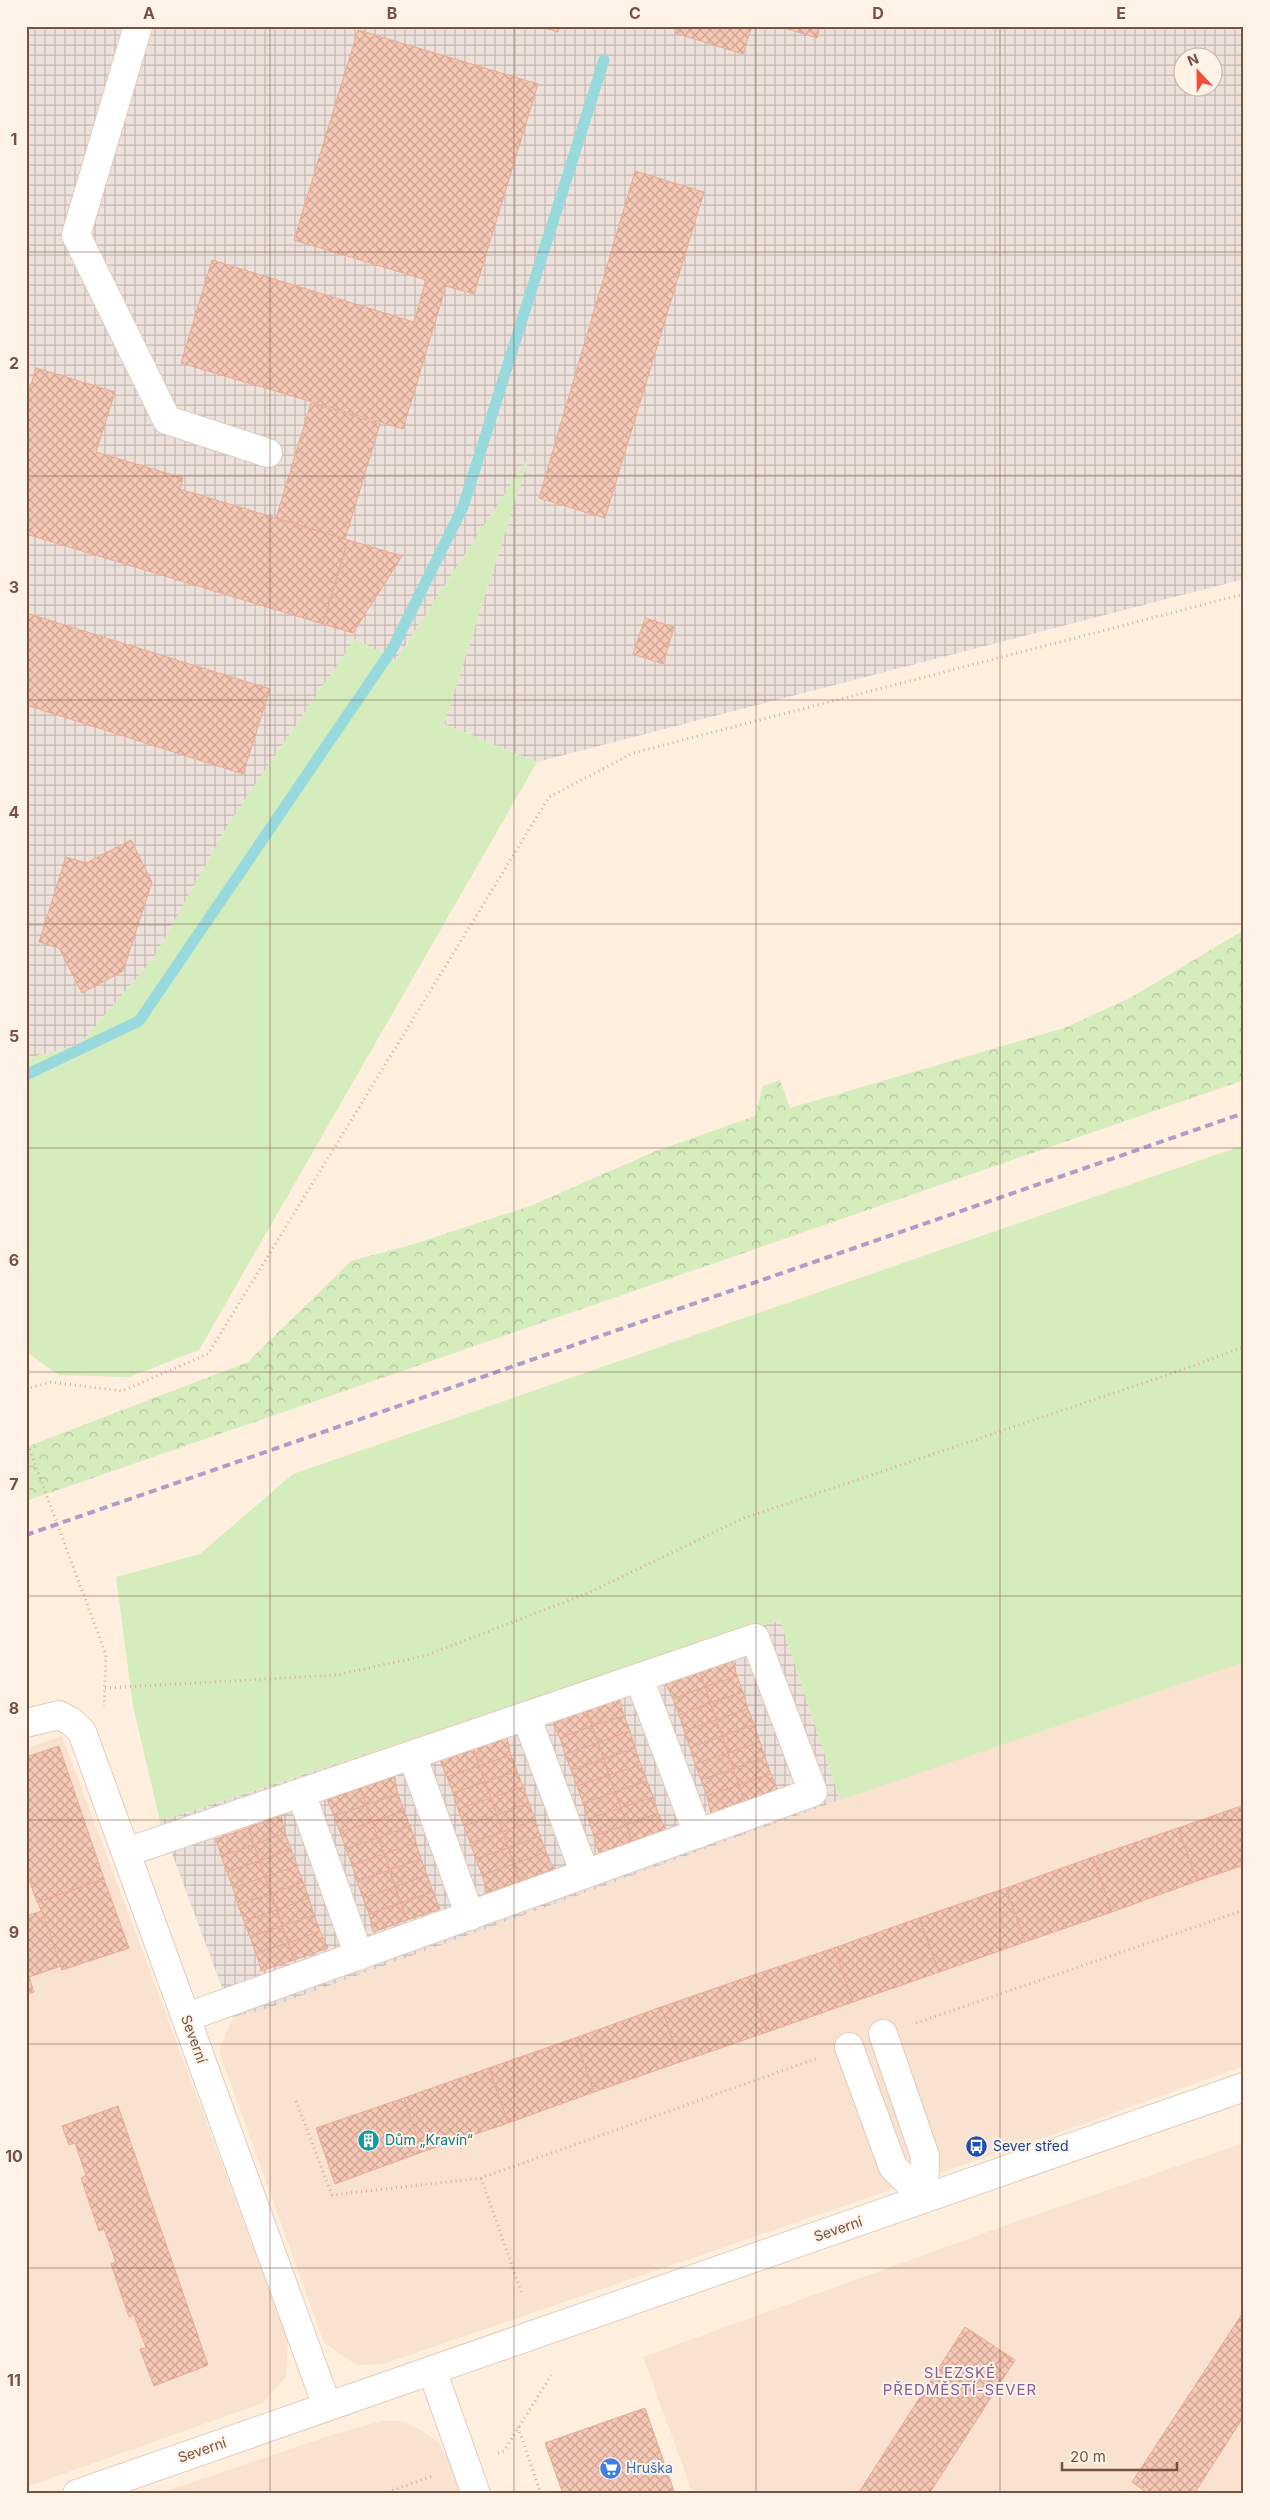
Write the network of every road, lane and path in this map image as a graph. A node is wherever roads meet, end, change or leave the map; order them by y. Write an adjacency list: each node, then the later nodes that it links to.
1 (138, 26): 2 (street)
2 (268, 453)
3 (1244, 594): 5 (path)
4 (1244, 1347): 6 (path)
5 (26, 1389)
6 (26, 1440)
7 (639, 1678): 8 (street); 12 (street); 12 (street)
8 (526, 1716): 10 (street); 14 (street)
9 (26, 1723): 13 (street, Severní)
10 (412, 1755): 11 (street); 15 (street)
11 (301, 1793): 13 (street); 16 (street)
12 (698, 1834): 14 (street)
13 (127, 1852): 17 (street, Severní)
14 (585, 1874): 15 (street)
15 (470, 1916): 16 (street)
16 (359, 1956): 17 (street)
17 (187, 2017): 28 (street, Severní)
18 (883, 2034): 24 (street)
19 (849, 2047): 24 (street)
20 (1244, 2088): 24 (street, Severní)
21 (296, 2101): 23 (path)
22 (480, 2178): 25 (path)
23 (386, 2187)
24 (924, 2198): 26 (street, Severní)
25 (522, 2294)
26 (432, 2370): 28 (street, Severní); 34 (street)
27 (551, 2375): 29 (path)
28 (327, 2406): 32 (street, Severní)
29 (518, 2426): 30 (path); 35 (path)
30 (504, 2451)
31 (442, 2473): 33 (path)
32 (77, 2494)
33 (383, 2494)
34 (476, 2494)
35 (541, 2494)

